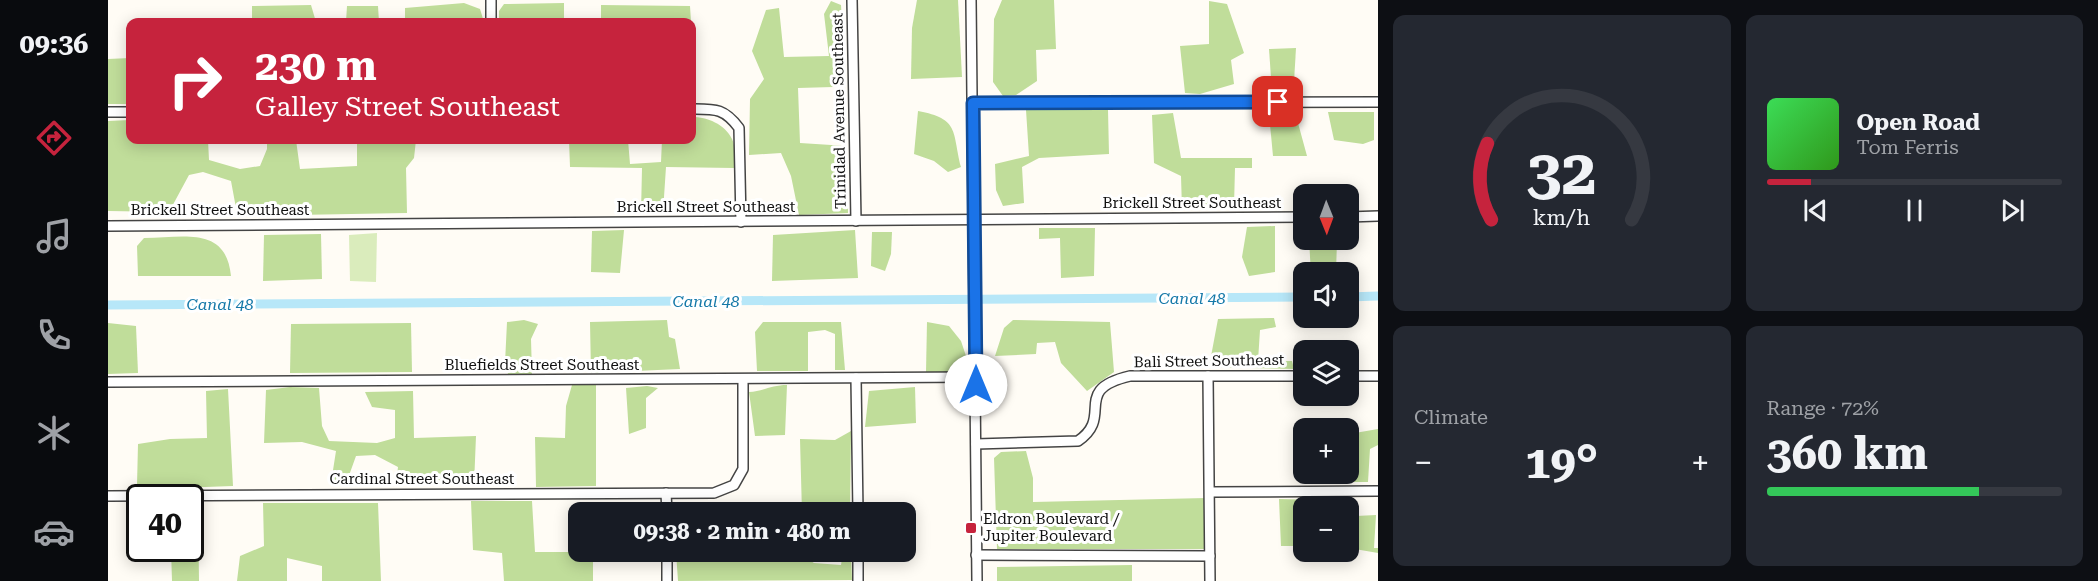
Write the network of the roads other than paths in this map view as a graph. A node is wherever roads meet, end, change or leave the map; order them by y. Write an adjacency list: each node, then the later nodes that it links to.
1 (491, 0): 4 (street)
2 (852, 0): 14 (street, Trinidad Avenue Southeast)
3 (971, 0): 6 (street)
4 (491, 18)
5 (1378, 102): 6 (street)
6 (973, 103): 13 (street)
7 (696, 109): 15 (street)
8 (108, 112): 9 (street)
9 (126, 112)
10 (1378, 216): 12 (street)
11 (1293, 217): 13 (street, Brickell Street Southeast)
12 (1359, 217)
13 (974, 219): 14 (street, Brickell Street Southeast); 21 (street)
14 (856, 221): 15 (street, Brickell Street Southeast)
15 (741, 222): 16 (street, Brickell Street Southeast)
16 (108, 226)
17 (1208, 376): 18 (street, Bali Street Southeast); 25 (street, Bali Street Southeast); 27 (street)
18 (1293, 376)
19 (1359, 376): 20 (street)
20 (1378, 376)
21 (976, 377): 22 (street, Bluefields Street Southeast); 25 (street)
22 (856, 378): 23 (street, Bluefields Street Southeast); 31 (street)
23 (743, 379): 24 (street, Bluefields Street Southeast); 28 (street, Cardinal Street Southeast)
24 (108, 382)
25 (976, 444): 32 (street)
26 (1378, 491): 27 (street)
27 (1210, 492): 33 (street)
28 (666, 493): 29 (street, Cardinal Street Southeast); 30 (street)
29 (108, 496)
30 (666, 502)
31 (858, 502)
32 (976, 555): 33 (street); 38 (street)
33 (1210, 556): 39 (street)
34 (667, 562): 36 (street)
35 (858, 562): 37 (street)
36 (667, 581)
37 (858, 581)
38 (976, 581)
39 (1210, 581)

